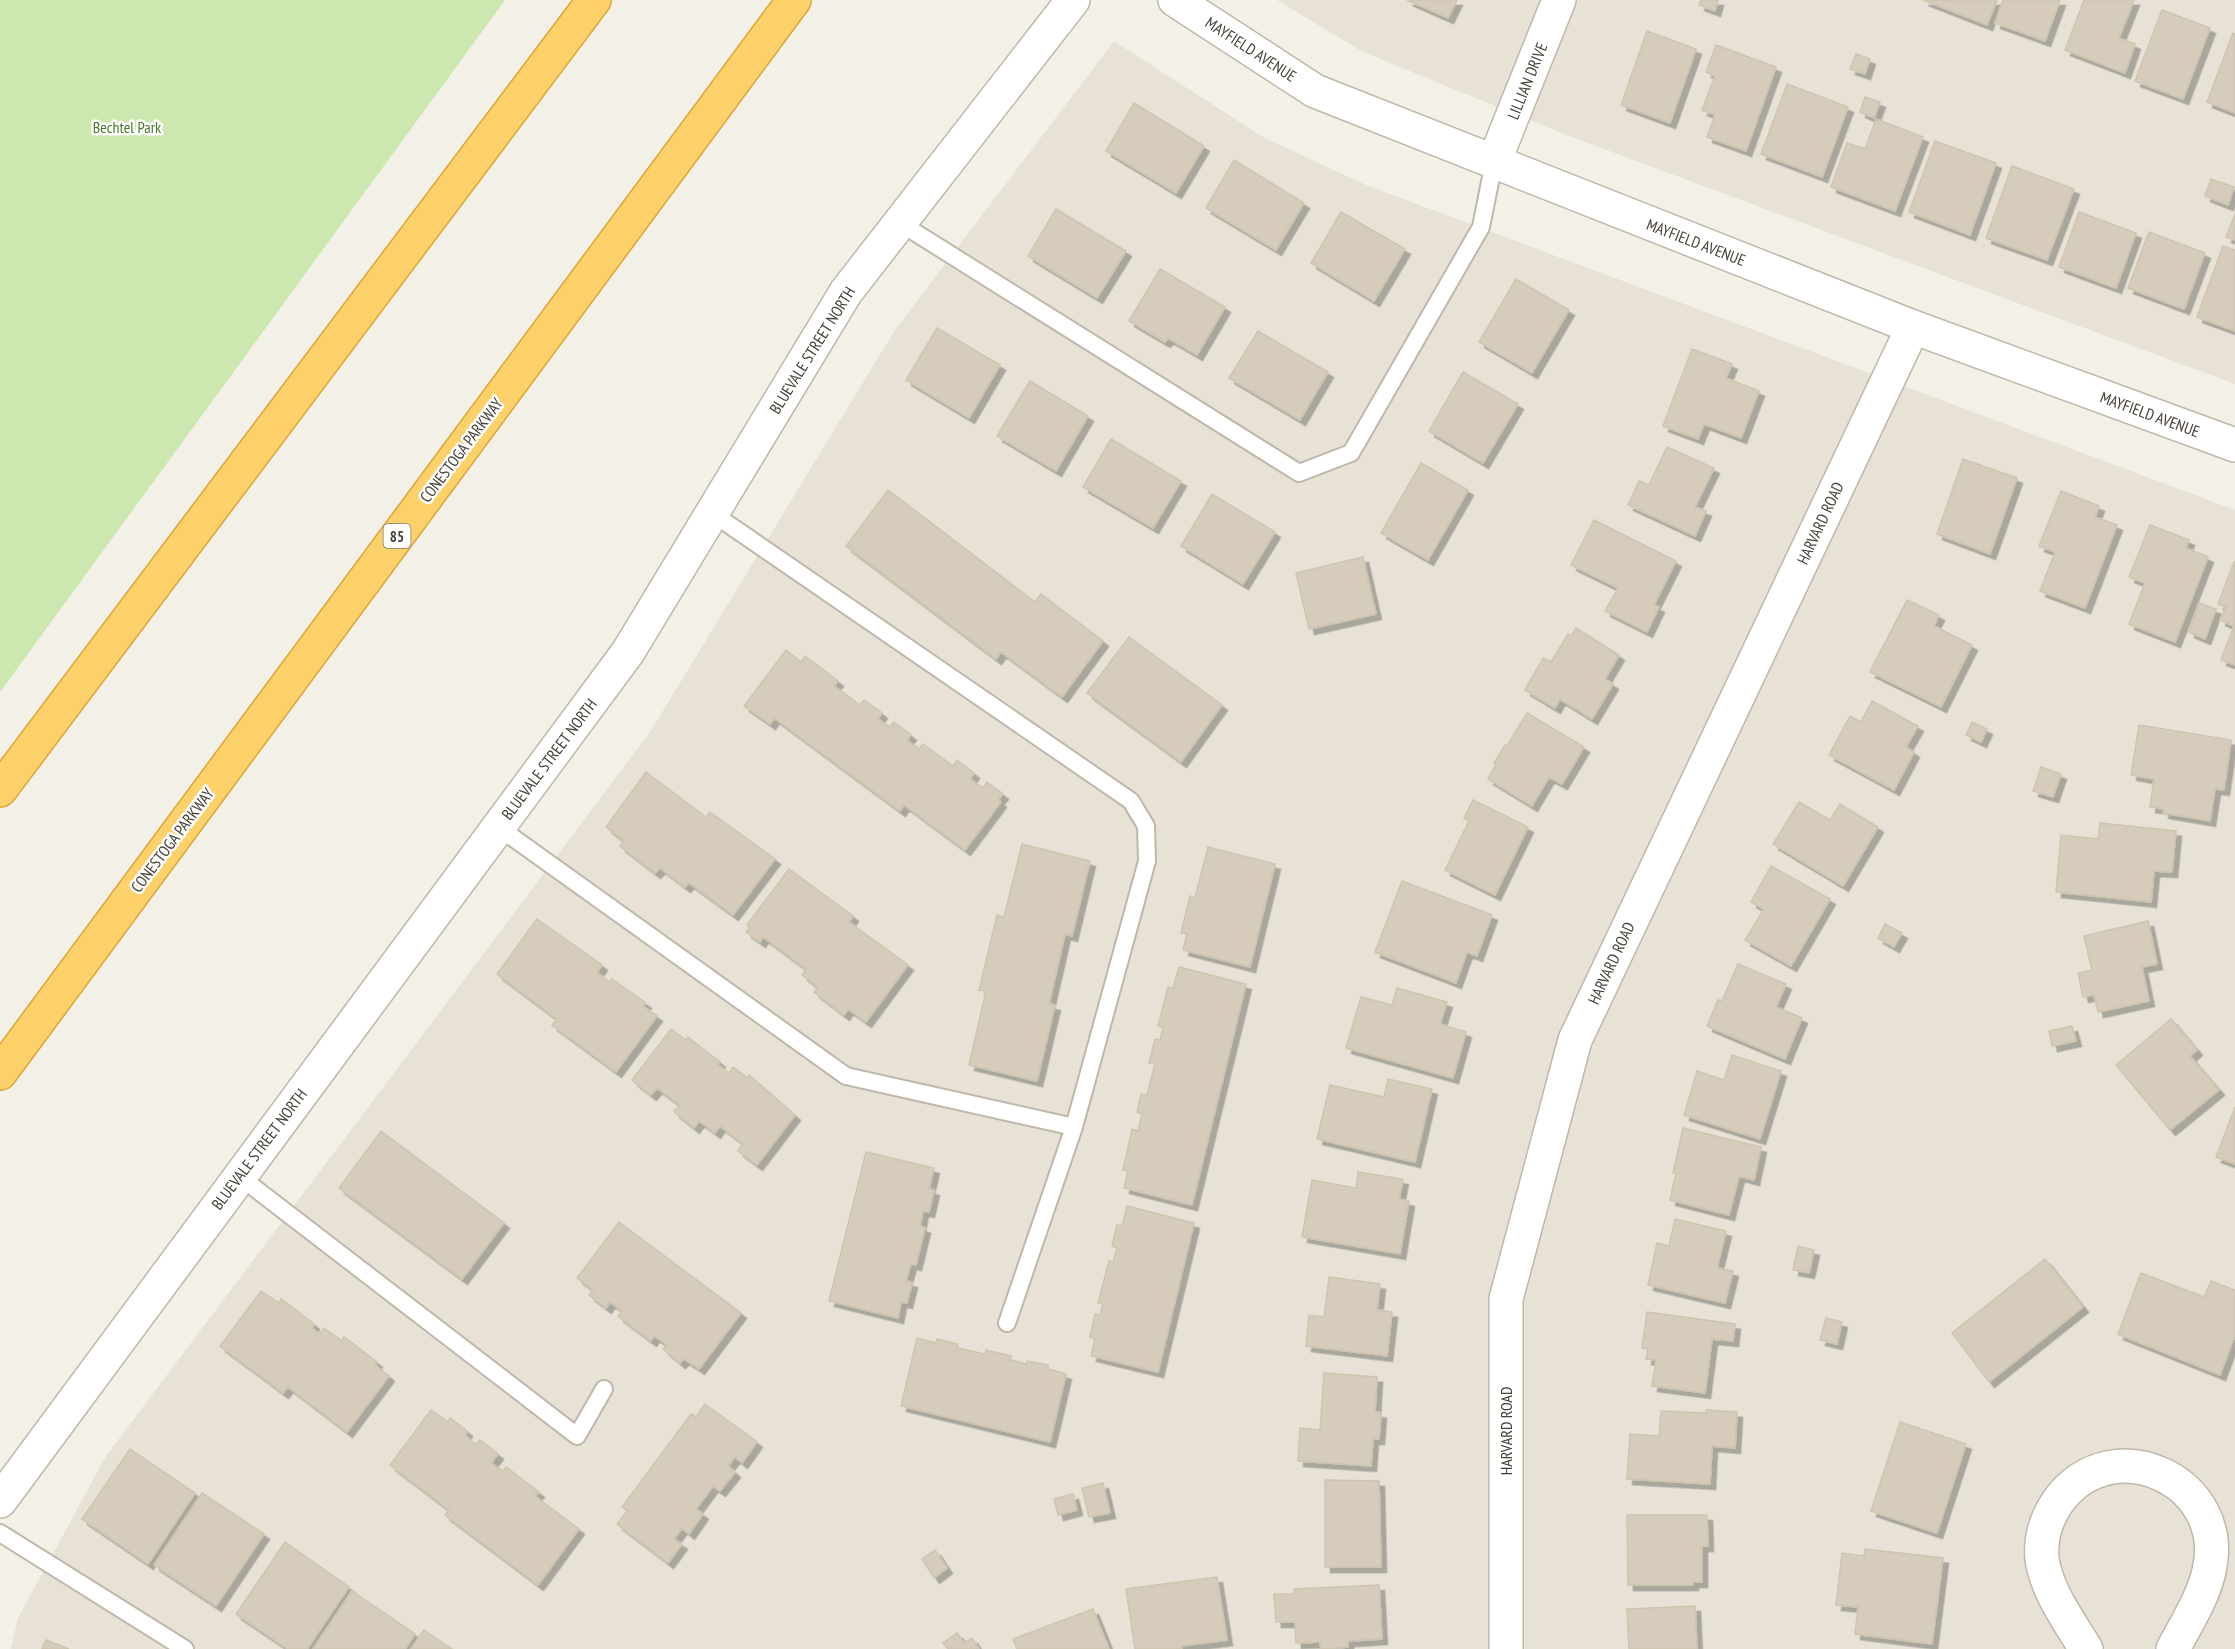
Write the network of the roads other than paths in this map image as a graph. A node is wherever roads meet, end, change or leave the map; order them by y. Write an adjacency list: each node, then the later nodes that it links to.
1 (594, 0): 11 (highway)
2 (794, 0): 13 (highway, CONESTOGA PARKWAY / 85)
3 (1073, 0): 7 (street, BLUEVALE STREET NORTH)
4 (1175, 0): 6 (street, MAYFIELD AVENUE)
5 (1560, 0): 6 (street, LILLIAN DRIVE)
6 (1494, 162): 7 (lane); 8 (street, MAYFIELD AVENUE)
7 (900, 223): 10 (street, BLUEVALE STREET NORTH)
8 (1913, 327): 9 (street, MAYFIELD AVENUE); 21 (street, HARVARD ROAD)
9 (2235, 446)
10 (712, 513): 12 (street, BLUEVALE STREET NORTH); 14 (lane)
11 (0, 790)
12 (498, 827): 14 (lane); 15 (street, BLUEVALE STREET NORTH)
13 (0, 1073)
14 (1074, 1127): 16 (lane)
15 (239, 1176): 17 (lane); 18 (street, BLUEVALE STREET NORTH)
16 (1007, 1323)
17 (604, 1389)
18 (0, 1501)
19 (0, 1533): 20 (lane)
20 (185, 1649)
21 (1506, 1649)
22 (2086, 1649): 23 (street)
23 (2173, 1649)

